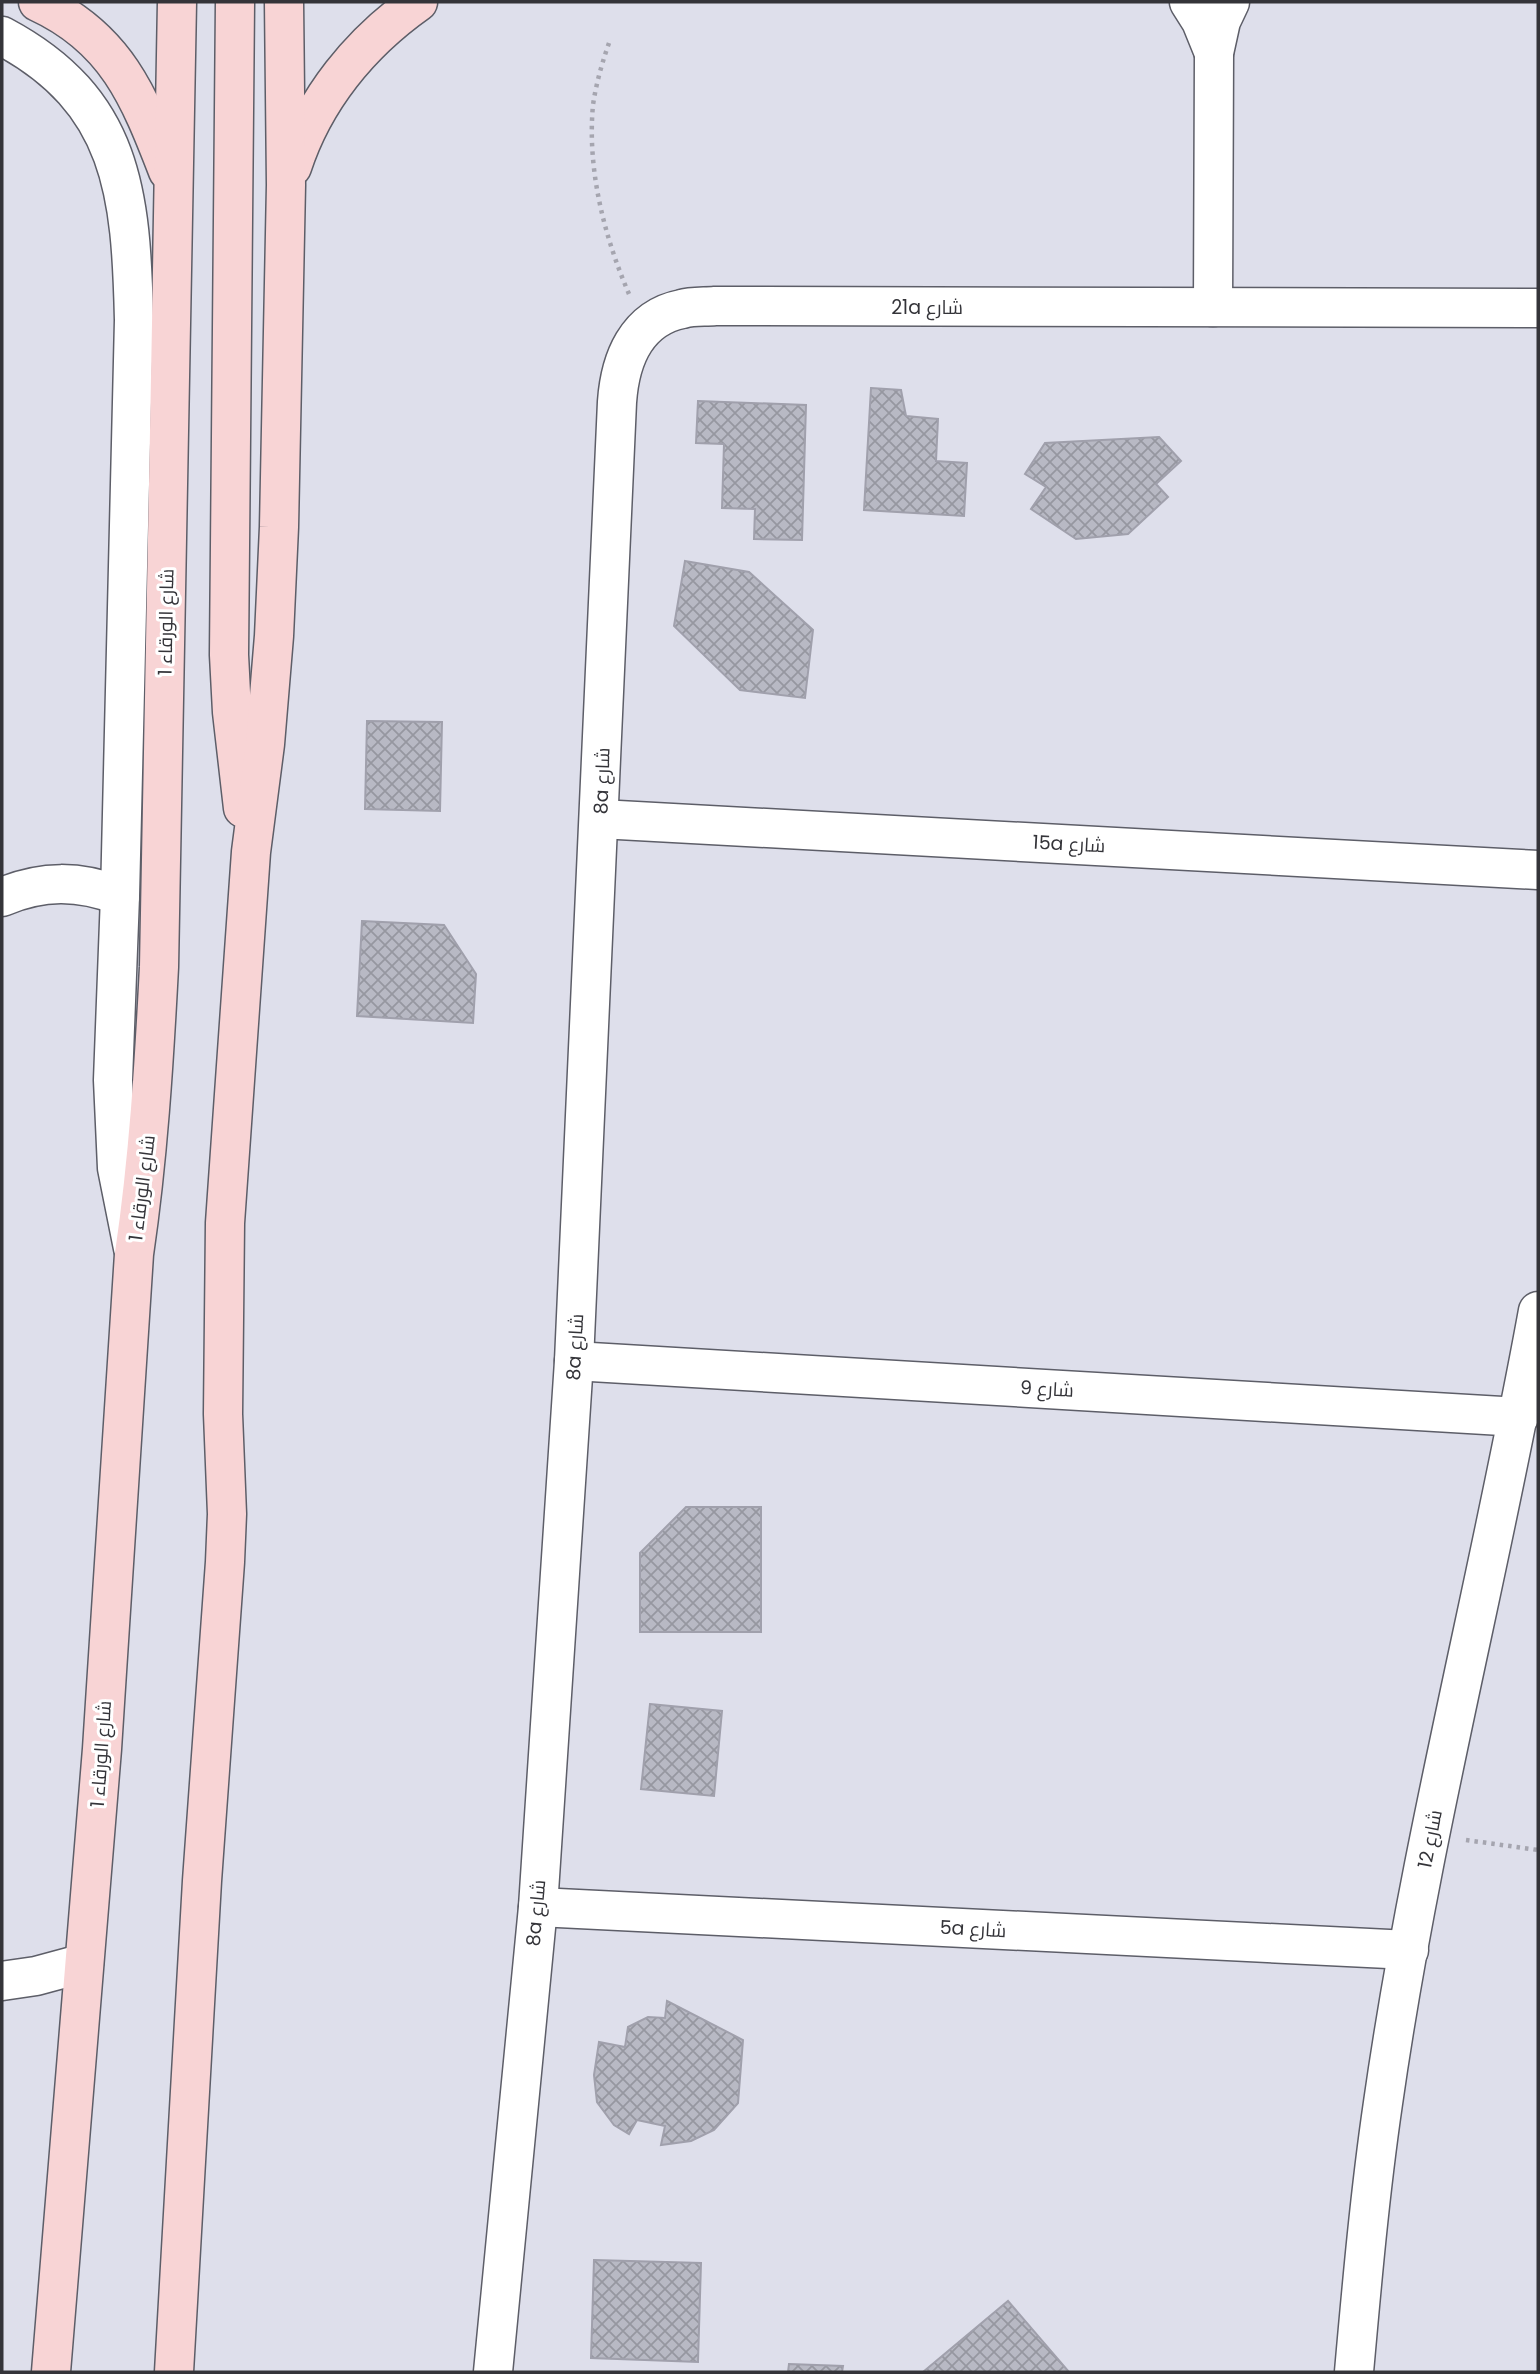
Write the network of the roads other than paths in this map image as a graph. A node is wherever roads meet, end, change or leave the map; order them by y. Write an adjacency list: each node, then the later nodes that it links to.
1 (38, 2): 11 (main road)
2 (177, 2): 11 (main road, شارع الورقاء 1)
3 (235, 2): 16 (main road)
4 (284, 2): 10 (main road)
5 (418, 2): 10 (main road)
6 (1189, 2): 9 (street)
7 (1230, 2): 9 (street)
8 (2, 36): 18 (street)
9 (1214, 53): 12 (street)
10 (286, 186): 16 (main road)
11 (176, 189): 20 (main road, شارع الورقاء 1)
12 (1213, 307): 13 (street, 21a شارع); 14 (street, 21a شارع)
13 (1538, 308)
14 (645, 327): 15 (street, 8a شارع)
15 (600, 819): 17 (street, 15a شارع); 22 (street, 8a شارع)
16 (251, 852): 29 (main road)
17 (1538, 870)
18 (120, 896): 19 (street); 20 (street)
19 (2, 897)
20 (134, 1255): 26 (main road, شارع الورقاء 1)
21 (1538, 1311): 23 (street, شارع 12)
22 (574, 1361): 23 (street, شارع 9); 24 (street, 8a شارع)
23 (1519, 1417): 25 (street, شارع 12)
24 (537, 1908): 25 (street, 5a شارع); 30 (street, 8a شارع)
25 (1409, 1950): 31 (street, شارع 12)
26 (84, 1963): 27 (street); 28 (main road, شارع الورقاء 1)
27 (2, 1981)
28 (51, 2372)
29 (174, 2372)
30 (493, 2372)
31 (1354, 2372)

